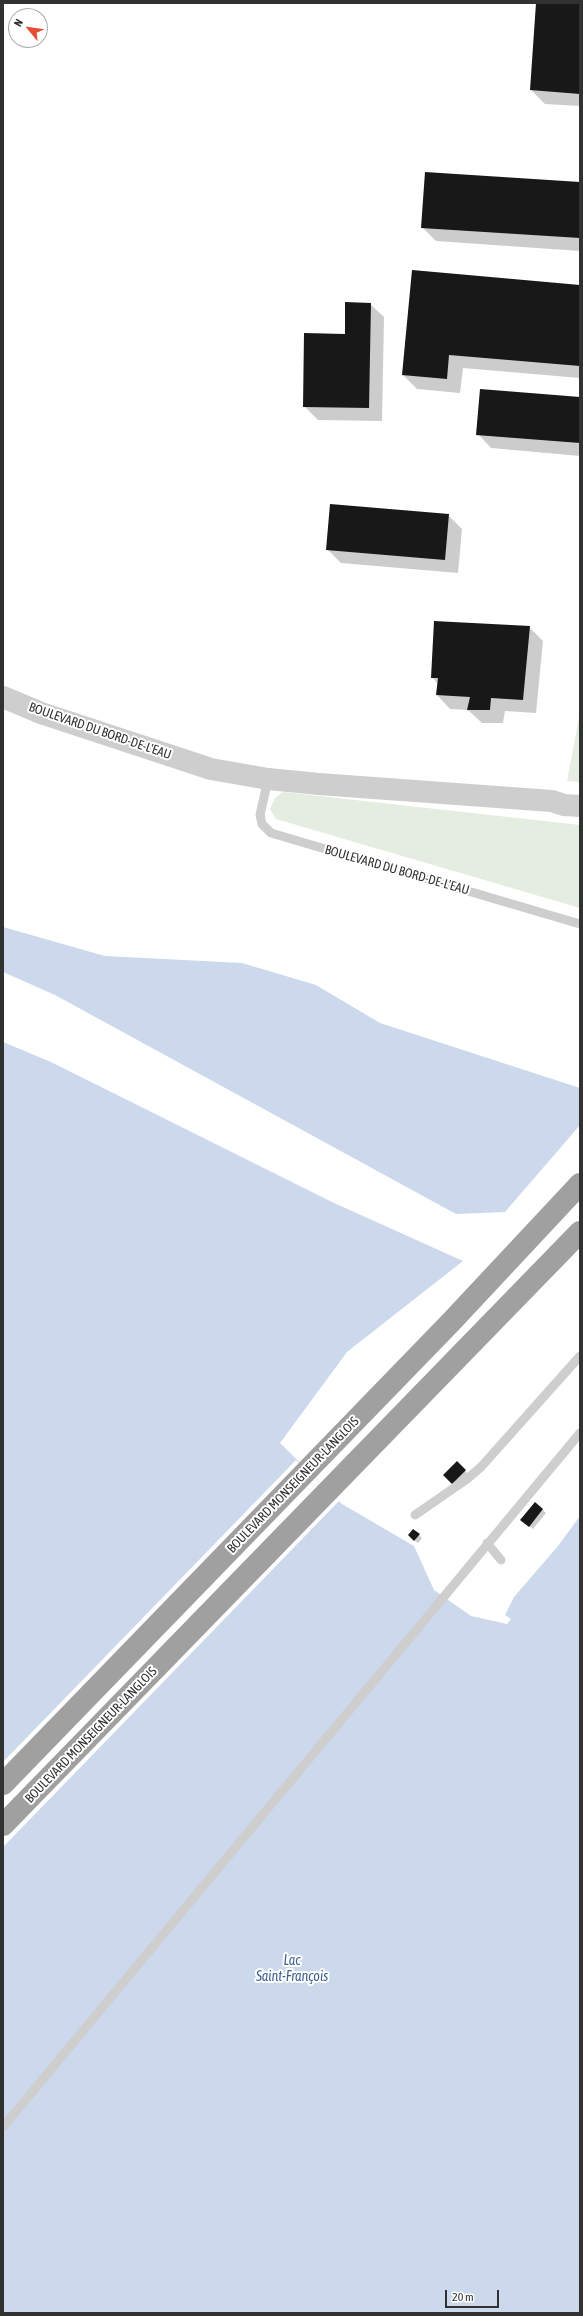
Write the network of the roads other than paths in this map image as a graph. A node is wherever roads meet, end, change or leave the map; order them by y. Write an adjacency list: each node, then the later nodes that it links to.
1 (3, 697): 2 (street, BOULEVARD DU BORD-DE-L'EAU)
2 (268, 778): 3 (street, BOULEVARD DU BORD-DE-L'EAU); 4 (lane, BOULEVARD DU BORD-DE-L'EAU)
3 (580, 806)
4 (580, 924)
5 (580, 1184): 12 (highway, BOULEVARD MONSEIGNEUR-LANGLOIS)
6 (580, 1232): 13 (highway, BOULEVARD MONSEIGNEUR-LANGLOIS)
7 (580, 1356): 9 (lane)
8 (580, 1433): 10 (lane)
9 (415, 1515)
10 (487, 1543): 11 (lane); 14 (lane)
11 (501, 1560)
12 (3, 1784)
13 (3, 1826)
14 (3, 2127)

